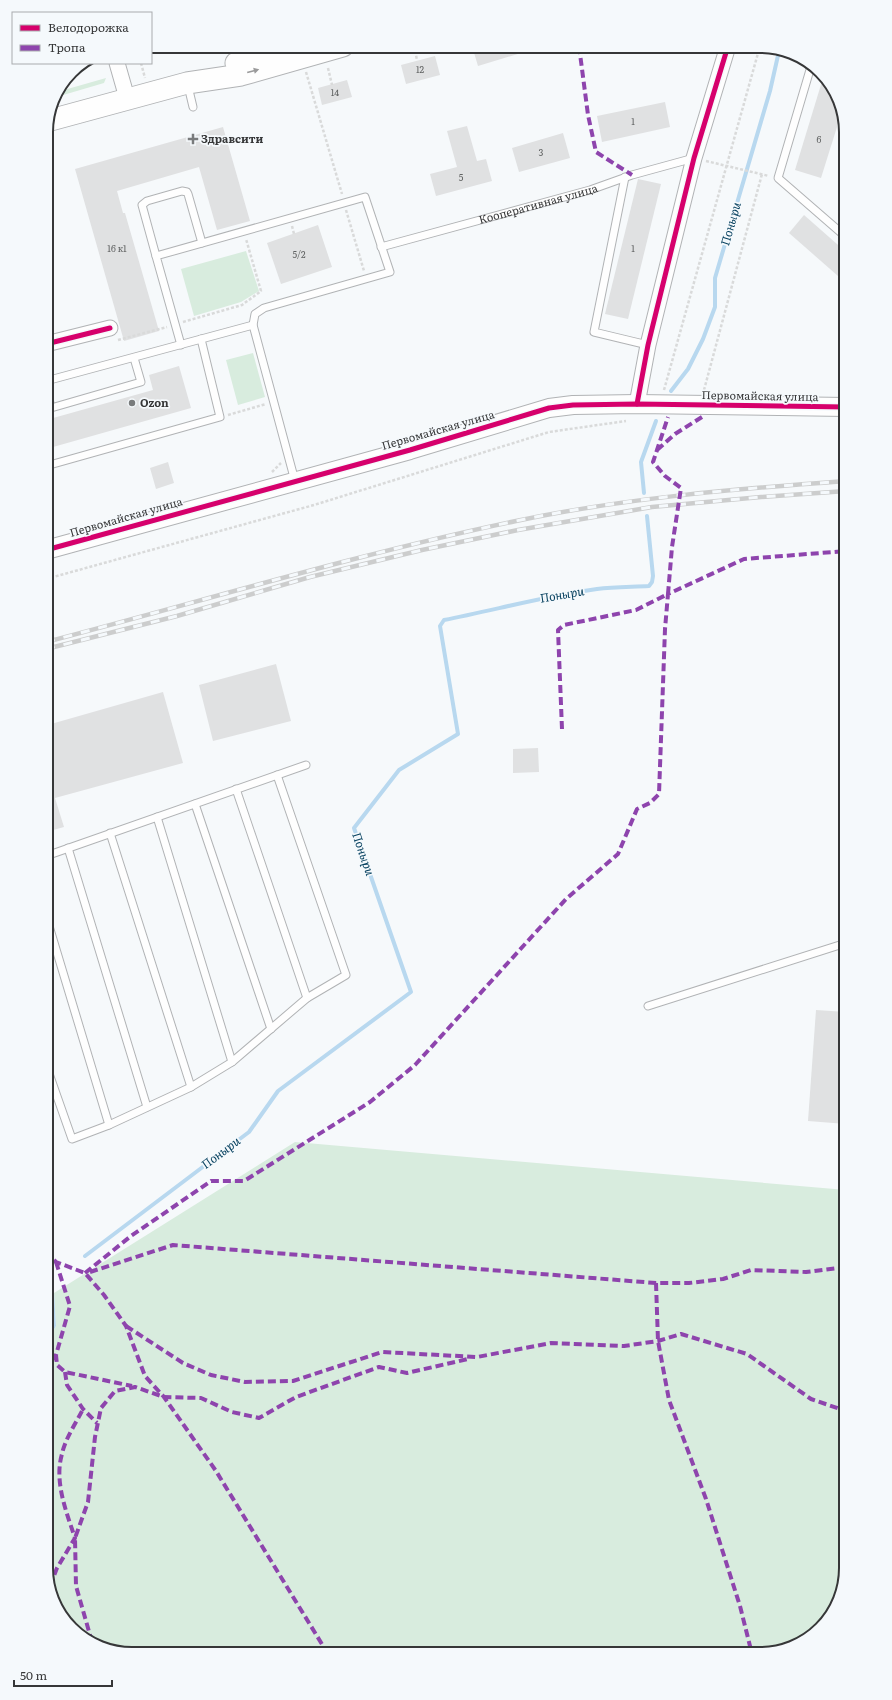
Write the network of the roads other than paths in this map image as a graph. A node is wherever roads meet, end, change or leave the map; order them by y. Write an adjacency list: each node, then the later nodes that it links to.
1 (265, 53): 6 (main road)
2 (318, 53): 6 (main road, one-way to 2)
3 (726, 53): 10 (street)
4 (117, 64): 7 (street)
5 (810, 71): 12 (lane)
6 (187, 83): 7 (main road); 8 (lane)
7 (127, 98): 9 (main road)
8 (193, 107)
9 (55, 118)
10 (694, 158): 11 (lane, Кооперативная улица); 21 (street)
11 (625, 177): 14 (lane, Кооперативная улица); 21 (lane)
12 (839, 231)
13 (202, 243): 14 (lane); 15 (lane); 15 (lane)
14 (382, 247): 16 (lane)
15 (156, 256): 20 (lane)
16 (253, 325): 18 (lane); 28 (lane)
17 (112, 335): 19 (street)
18 (201, 339): 20 (lane); 27 (lane)
19 (53, 343)
20 (181, 345): 22 (lane)
21 (648, 345): 26 (street)
22 (134, 358): 23 (lane); 24 (lane)
23 (53, 379)
24 (53, 407)
25 (839, 407): 26 (street, Первомайская улица)
26 (634, 412): 28 (street, Первомайская улица)
27 (53, 464)
28 (295, 481): 29 (street, Первомайская улица)
29 (53, 548)
30 (306, 765): 31 (lane)
31 (277, 775): 32 (lane); 40 (lane)
32 (236, 790): 33 (lane); 40 (lane)
33 (195, 804): 34 (lane); 42 (lane)
34 (157, 817): 35 (lane); 43 (lane)
35 (110, 833): 36 (lane); 45 (lane)
36 (68, 848): 37 (lane); 46 (lane)
37 (53, 853)
38 (53, 939): 47 (lane)
39 (839, 944): 41 (lane)
40 (307, 998): 42 (lane)
41 (648, 1006)
42 (271, 1029): 43 (lane)
43 (232, 1062): 45 (lane)
44 (53, 1084): 47 (lane)
45 (191, 1087): 46 (lane)
46 (147, 1107): 47 (lane)
47 (109, 1125)

